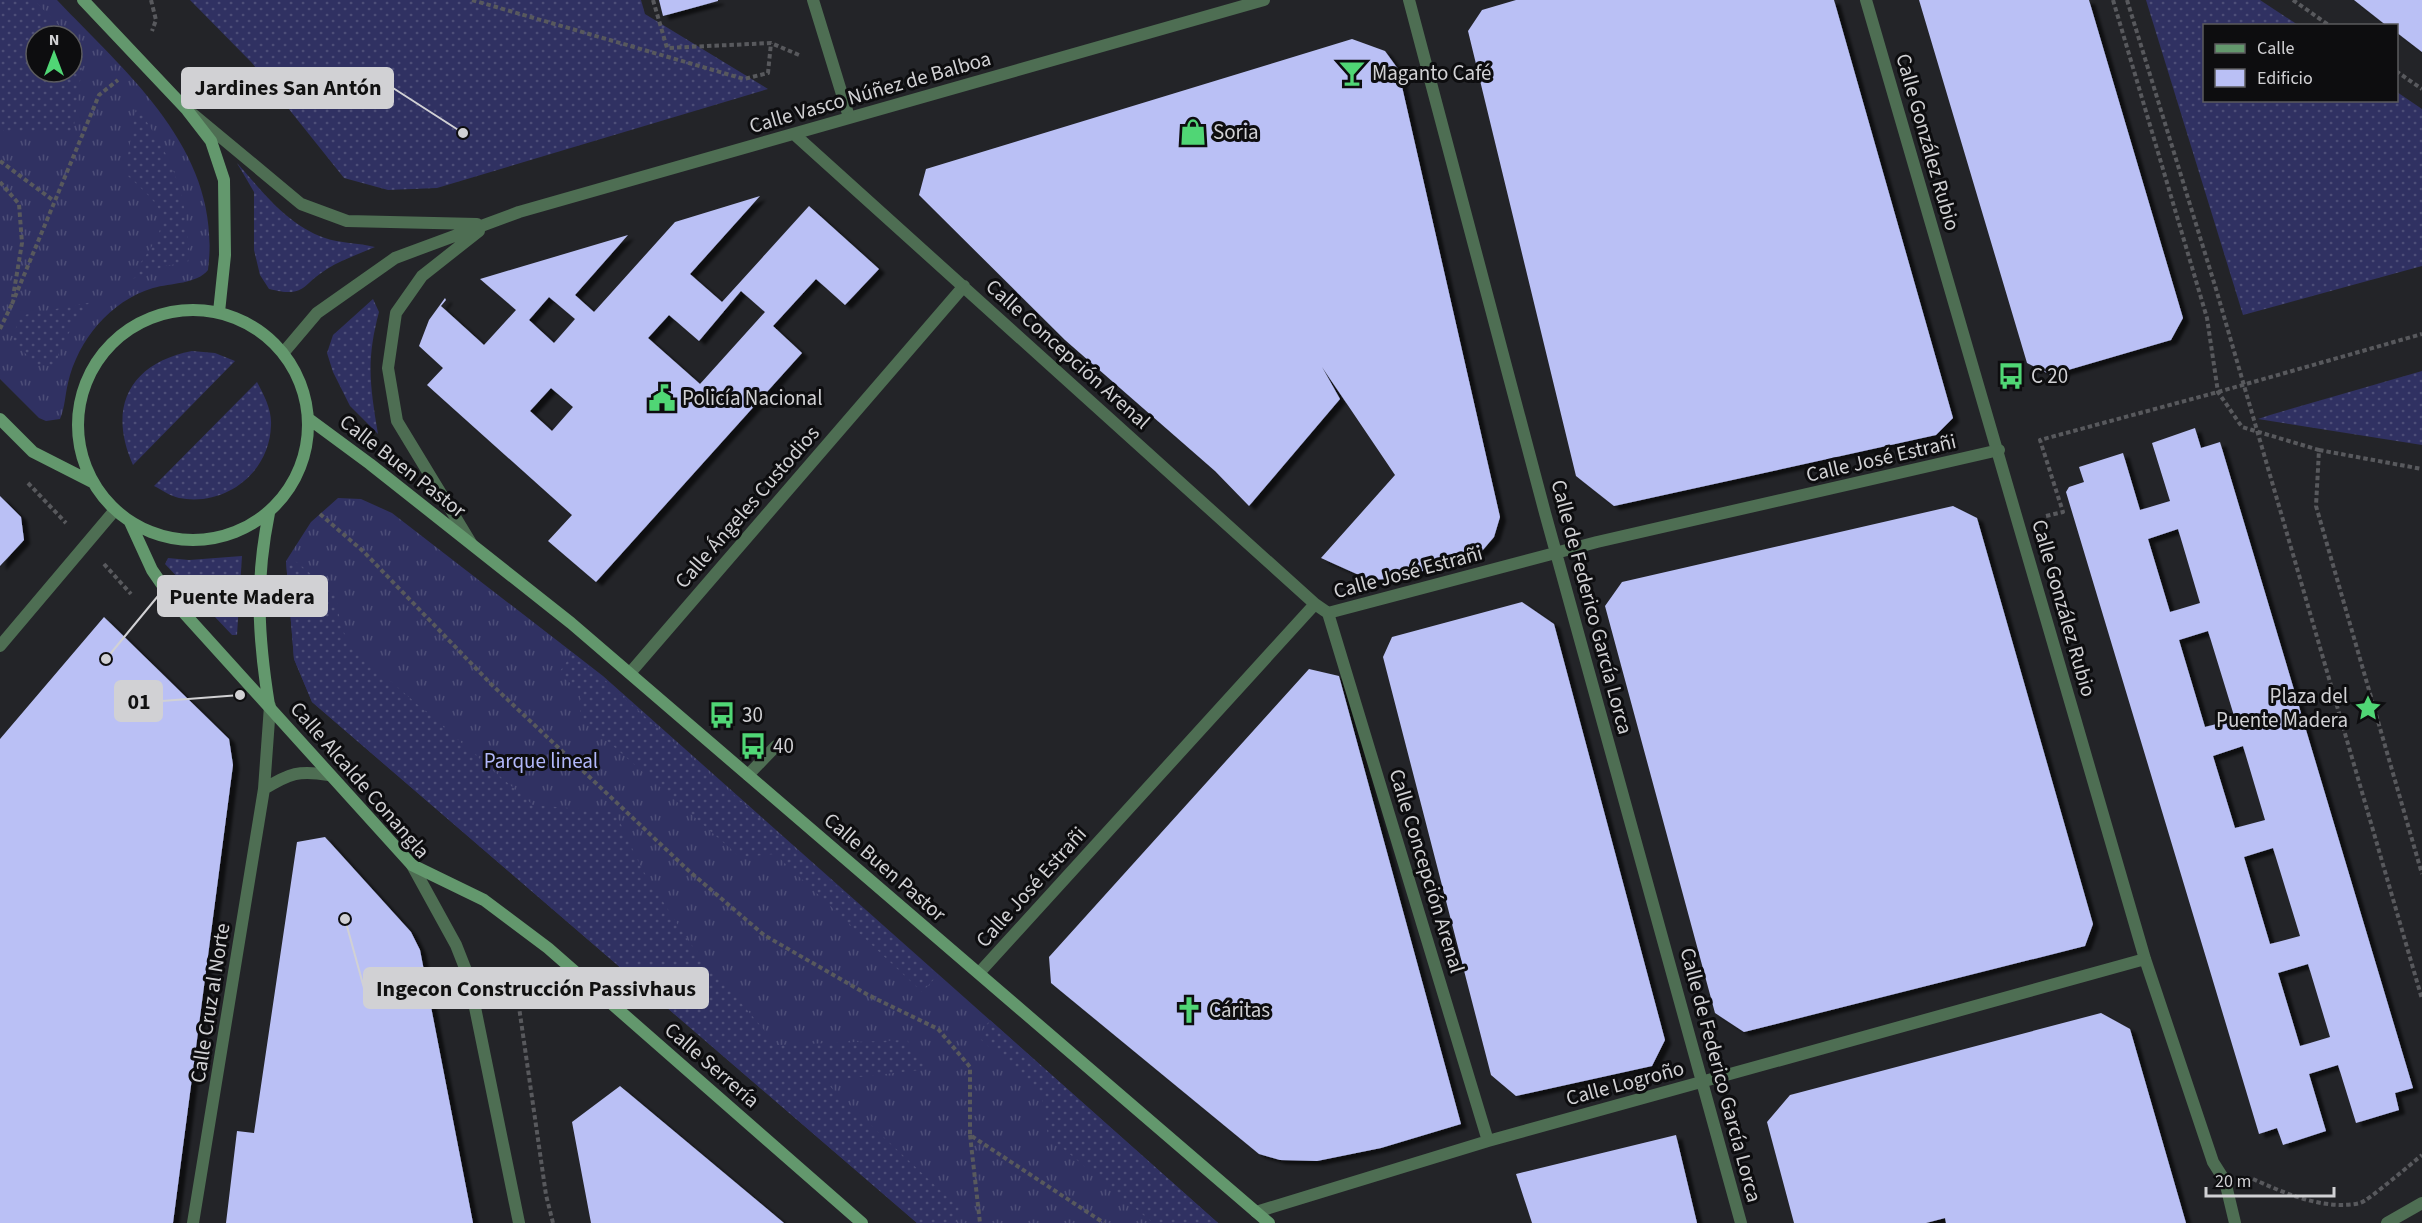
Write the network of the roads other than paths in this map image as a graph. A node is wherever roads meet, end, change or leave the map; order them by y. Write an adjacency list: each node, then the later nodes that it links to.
1 (83, 0): 6 (main road)
2 (813, 0): 7 (street)
3 (1264, 0): 7 (street, Calle Vasco Núñez de Balboa)
4 (1409, 0): 22 (street, Calle de Federico García Lorca)
5 (1866, 0): 16 (street, Calle González Rubio)
6 (187, 110): 9 (street); 11 (main road)
7 (849, 117): 8 (street, Calle Vasco Núñez de Balboa)
8 (794, 134): 9 (street, Calle Vasco Núñez de Balboa); 10 (street, Calle Concepción Arenal)
9 (488, 224): 12 (street, Calle Vasco Núñez de Balboa); 13 (street, Calle Vasco Núñez de Balboa)
10 (964, 286): 23 (street, Calle Concepción Arenal); 26 (street, Calle Ángeles Custodios)
11 (219, 312): 12 (main road); 17 (main road)
12 (284, 352): 14 (main road)
13 (388, 368): 21 (street, Calle Buen Pastor)
14 (309, 418): 19 (main road); 21 (main road, Calle Buen Pastor)
15 (0, 419): 17 (main road)
16 (1999, 450): 22 (street, Calle José Estrañi); 33 (street, Calle González Rubio)
17 (92, 482): 18 (main road)
18 (115, 510): 20 (main road); 25 (street)
19 (269, 513): 20 (main road); 27 (main road, Calle Alcalde Conangla)
20 (130, 522): 27 (main road, Calle Alcalde Conangla)
21 (472, 544): 26 (main road, Calle Buen Pastor)
22 (1557, 553): 24 (street, Calle José Estrañi); 35 (street, Calle de Federico García Lorca)
23 (1315, 604): 24 (street, Calle José Estrañi); 34 (street, Calle José Estrañi)
24 (1328, 613): 36 (street, Calle Concepción Arenal)
25 (0, 646)
26 (630, 673): 30 (main road, Calle Buen Pastor)
27 (270, 706): 29 (main road, Calle Alcalde Conangla); 31 (street, Calle Cruz al Norte)
28 (776, 746): 30 (street)
29 (329, 775): 31 (street); 32 (main road, Calle Alcalde Conangla)
30 (748, 775): 34 (main road, Calle Buen Pastor)
31 (264, 789): 39 (street, Calle Cruz al Norte)
32 (412, 865): 40 (street, Calle Alcalde Conangla); 41 (main road, Calle Serrería)
33 (2145, 959): 35 (street, Calle Logroño); 44 (street, Calle González Rubio)
34 (979, 973): 38 (main road, Calle Buen Pastor)
35 (1703, 1083): 36 (street, Calle Logroño); 43 (street, Calle de Federico García Lorca)
36 (1488, 1141): 38 (street, Calle Logroño)
37 (2422, 1203): 45 (street)
38 (1256, 1212): 42 (main road, Calle Buen Pastor)
39 (194, 1223)
40 (519, 1223)
41 (862, 1223)
42 (1269, 1223)
43 (1741, 1223)
44 (2235, 1223)
45 (2387, 1223)

